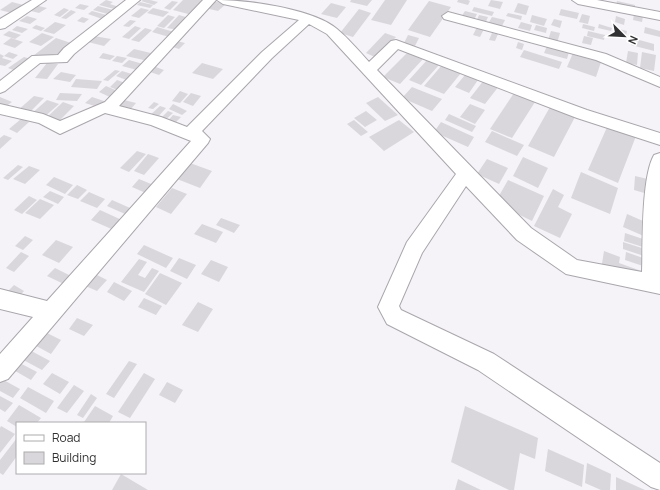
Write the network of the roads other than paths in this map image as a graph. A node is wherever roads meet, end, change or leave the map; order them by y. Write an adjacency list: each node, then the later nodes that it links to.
1 (40, 0): 9 (street)
2 (134, 0): 12 (street)
3 (210, 0): 13 (street)
4 (223, 0): 8 (street)
5 (578, 0): 7 (street)
6 (448, 16): 11 (street)
7 (660, 16)
8 (308, 18): 10 (street); 15 (street)
9 (0, 25)
10 (369, 70): 16 (street); 18 (street)
11 (660, 82)
12 (0, 88)
13 (108, 108): 14 (street); 15 (street)
14 (0, 109)
15 (202, 139): 21 (street)
16 (660, 139)
17 (660, 159): 19 (street)
18 (465, 174): 19 (street); 23 (street)
19 (656, 284)
20 (0, 299): 21 (street)
21 (51, 312): 22 (street)
22 (0, 371)
23 (660, 478)

